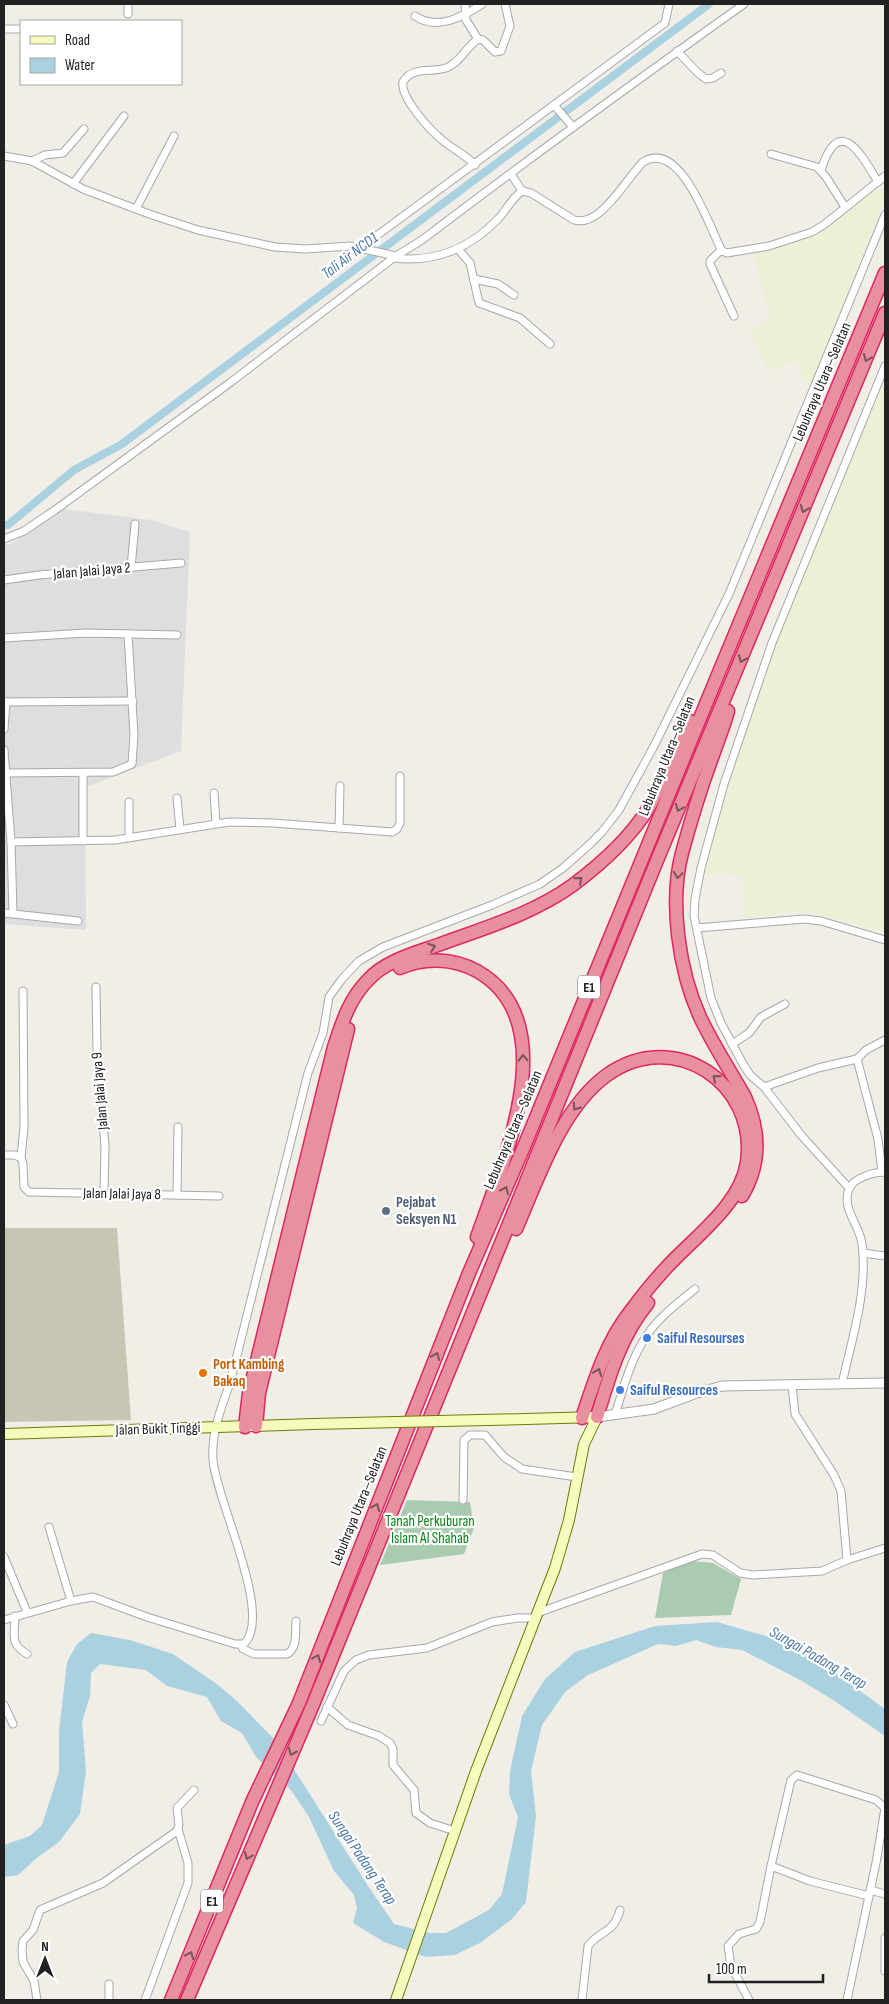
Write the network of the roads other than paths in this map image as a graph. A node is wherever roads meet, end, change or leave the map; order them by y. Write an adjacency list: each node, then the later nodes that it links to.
1 (128, 4): 7 (street)
2 (465, 4): 9 (street)
3 (482, 4): 9 (street)
4 (505, 4): 12 (street)
5 (669, 4): 15 (street)
6 (744, 4): 13 (street)
7 (128, 14)
8 (415, 16): 9 (street)
9 (464, 16): 12 (street)
10 (20, 28): 11 (street)
11 (4, 29)
12 (478, 39): 23 (street)
13 (677, 52): 14 (street); 17 (street)
14 (721, 73)
15 (556, 107): 17 (street); 23 (street)
16 (124, 116): 28 (street)
17 (570, 124): 25 (street)
18 (84, 129): 22 (street)
19 (174, 136): 31 (street)
20 (770, 154): 24 (street)
21 (4, 156): 22 (street)
22 (32, 161): 28 (street)
23 (475, 165): 34 (street)
24 (821, 170): 27 (street); 30 (street)
25 (511, 174): 29 (street); 36 (street)
26 (885, 176): 27 (street)
27 (878, 182): 30 (street)
28 (73, 184): 31 (street)
29 (522, 191): 33 (street); 35 (street)
30 (845, 207): 35 (street)
31 (136, 208): 34 (street)
32 (885, 215): 103 (street)
33 (458, 249): 36 (street); 38 (street)
34 (364, 250): 36 (street)
35 (721, 250): 41 (street)
36 (393, 256): 45 (street)
37 (885, 273): 52 (highway, Lebuhraya Utara–Selatan / E1)
38 (474, 279): 39 (street); 42 (street)
39 (514, 295)
40 (885, 313): 53 (highway, Lebuhraya Utara–Selatan / E1, one-way to 53)
41 (734, 316)
42 (550, 344)
43 (885, 366): 74 (street)
44 (135, 524): 47 (street)
45 (4, 539)
46 (181, 563): 47 (street, Jalan Jalai Jaya 2)
47 (131, 568): 48 (street, Jalan Jalai Jaya 2)
48 (4, 580)
49 (128, 634): 50 (street); 51 (street); 54 (street)
50 (177, 635)
51 (4, 638)
52 (717, 677): 93 (highway, Lebuhraya Utara–Selatan / E1, one-way to 52); 102 (highway, one-way to 52)
53 (728, 694): 95 (highway, Lebuhraya Utara–Selatan / E1, one-way to 95); 101 (highway, one-way to 101)
54 (133, 701): 55 (street); 59 (street)
55 (5, 702): 56 (street)
56 (4, 729)
57 (4, 750): 58 (street)
58 (5, 773): 59 (street); 70 (street)
59 (83, 773): 69 (street)
60 (400, 776): 66 (street)
61 (340, 786): 66 (street)
62 (214, 793): 65 (street)
63 (177, 798): 67 (street)
64 (129, 802): 68 (street)
65 (216, 823): 66 (street); 67 (street)
66 (339, 828)
67 (180, 829): 68 (street)
68 (129, 838): 69 (street)
69 (83, 841): 70 (street)
70 (11, 842): 72 (street)
71 (4, 912): 72 (street)
72 (13, 914): 73 (street)
73 (78, 921)
74 (697, 928): 75 (street); 80 (street)
75 (885, 940)
76 (96, 987): 88 (street, Jalan Jalai Jaya 9)
77 (23, 991): 85 (street)
78 (785, 1004): 80 (street)
79 (885, 1040): 81 (street)
80 (732, 1044): 82 (street)
81 (857, 1059): 82 (street); 86 (street)
82 (764, 1087): 87 (street)
83 (178, 1127): 89 (street)
84 (4, 1155): 85 (street)
85 (21, 1158): 88 (street, Jalan Jalai Jaya 8)
86 (884, 1172): 87 (street)
87 (849, 1188): 91 (street)
88 (104, 1194): 89 (street, Jalan Jalai Jaya 8)
89 (177, 1194): 90 (street, Jalan Jalai Jaya 8)
90 (219, 1196)
91 (863, 1253): 92 (street); 97 (street)
92 (885, 1256)
93 (469, 1273): 102 (highway, one-way to 102); 137 (highway, Lebuhraya Utara–Selatan / E1, one-way to 93)
94 (695, 1289): 99 (street)
95 (458, 1349): 100 (highway, one-way to 95); 138 (highway, Lebuhraya Utara–Selatan / E1, one-way to 138)
96 (885, 1383): 97 (street)
97 (842, 1384): 98 (street)
98 (792, 1385): 99 (street); 111 (street)
99 (615, 1415): 101 (street)
100 (582, 1418): 101 (main road, Jalan Bukit Tinggi); 102 (main road, Jalan Bukit Tinggi, bridge); 105 (main road)
101 (597, 1418): 105 (main road)
102 (251, 1426): 103 (main road, Jalan Bukit Tinggi)
103 (215, 1428): 104 (main road, Jalan Bukit Tinggi); 118 (street)
104 (4, 1434)
105 (584, 1444): 106 (main road)
106 (577, 1477): 107 (street); 114 (main road)
107 (463, 1500)
108 (49, 1527): 112 (street)
109 (885, 1548): 111 (street)
110 (4, 1557): 113 (street)
111 (847, 1560): 114 (street)
112 (71, 1601): 113 (street); 118 (street)
113 (27, 1612): 115 (street)
114 (536, 1615): 121 (street); 126 (main road)
115 (15, 1616): 116 (street); 119 (street)
116 (4, 1620)
117 (296, 1621): 118 (street)
118 (241, 1645)
119 (28, 1654)
120 (4, 1705): 123 (street)
121 (327, 1707): 122 (street); 126 (street)
122 (321, 1721)
123 (12, 1724)
124 (194, 1790): 125 (street)
125 (178, 1829): 134 (street); 136 (street)
126 (455, 1831): 139 (main road)
127 (771, 1866): 128 (street); 128 (street); 141 (street)
128 (869, 1893): 129 (street); 142 (street)
129 (885, 1894)
130 (620, 1910): 140 (street)
131 (885, 1938): 132 (street)
132 (885, 1971)
133 (109, 1984): 135 (street)
134 (37, 2000)
135 (109, 2000)
136 (145, 2000)
137 (172, 2000)
138 (187, 2000)
139 (396, 2000)
140 (582, 2000)
141 (749, 2000)
142 (847, 2000)

